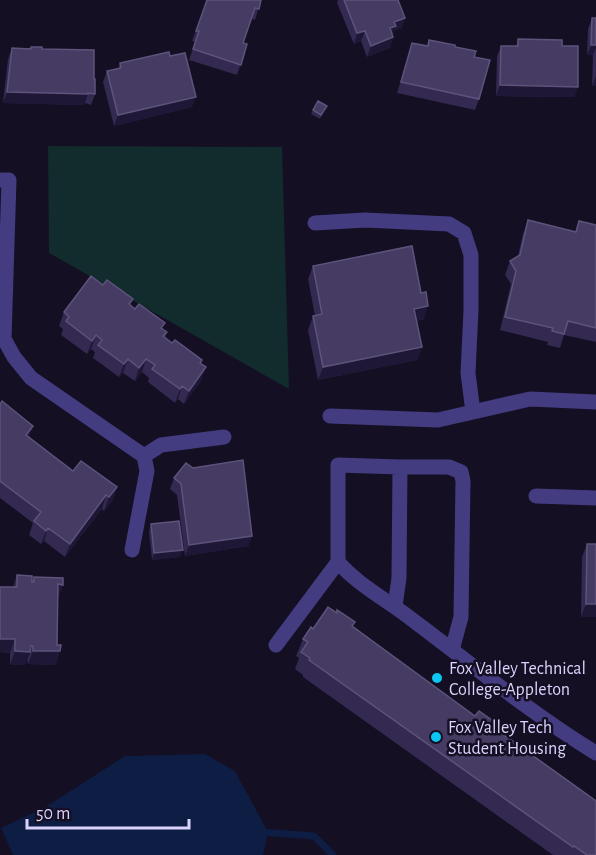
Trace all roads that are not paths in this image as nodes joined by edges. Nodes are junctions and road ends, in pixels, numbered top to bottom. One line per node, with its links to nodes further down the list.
1 (0, 180): 7 (lane)
2 (315, 223): 4 (lane)
3 (596, 402): 4 (lane)
4 (473, 412): 5 (lane)
5 (330, 416)
6 (224, 437): 7 (lane)
7 (144, 456): 11 (lane)
8 (400, 467): 12 (lane); 13 (lane); 15 (lane)
9 (536, 496): 10 (lane)
10 (596, 498)
11 (132, 550)
12 (338, 562): 13 (lane); 14 (lane)
13 (395, 606): 15 (lane)
14 (276, 645)
15 (452, 650): 16 (lane)
16 (596, 753)

